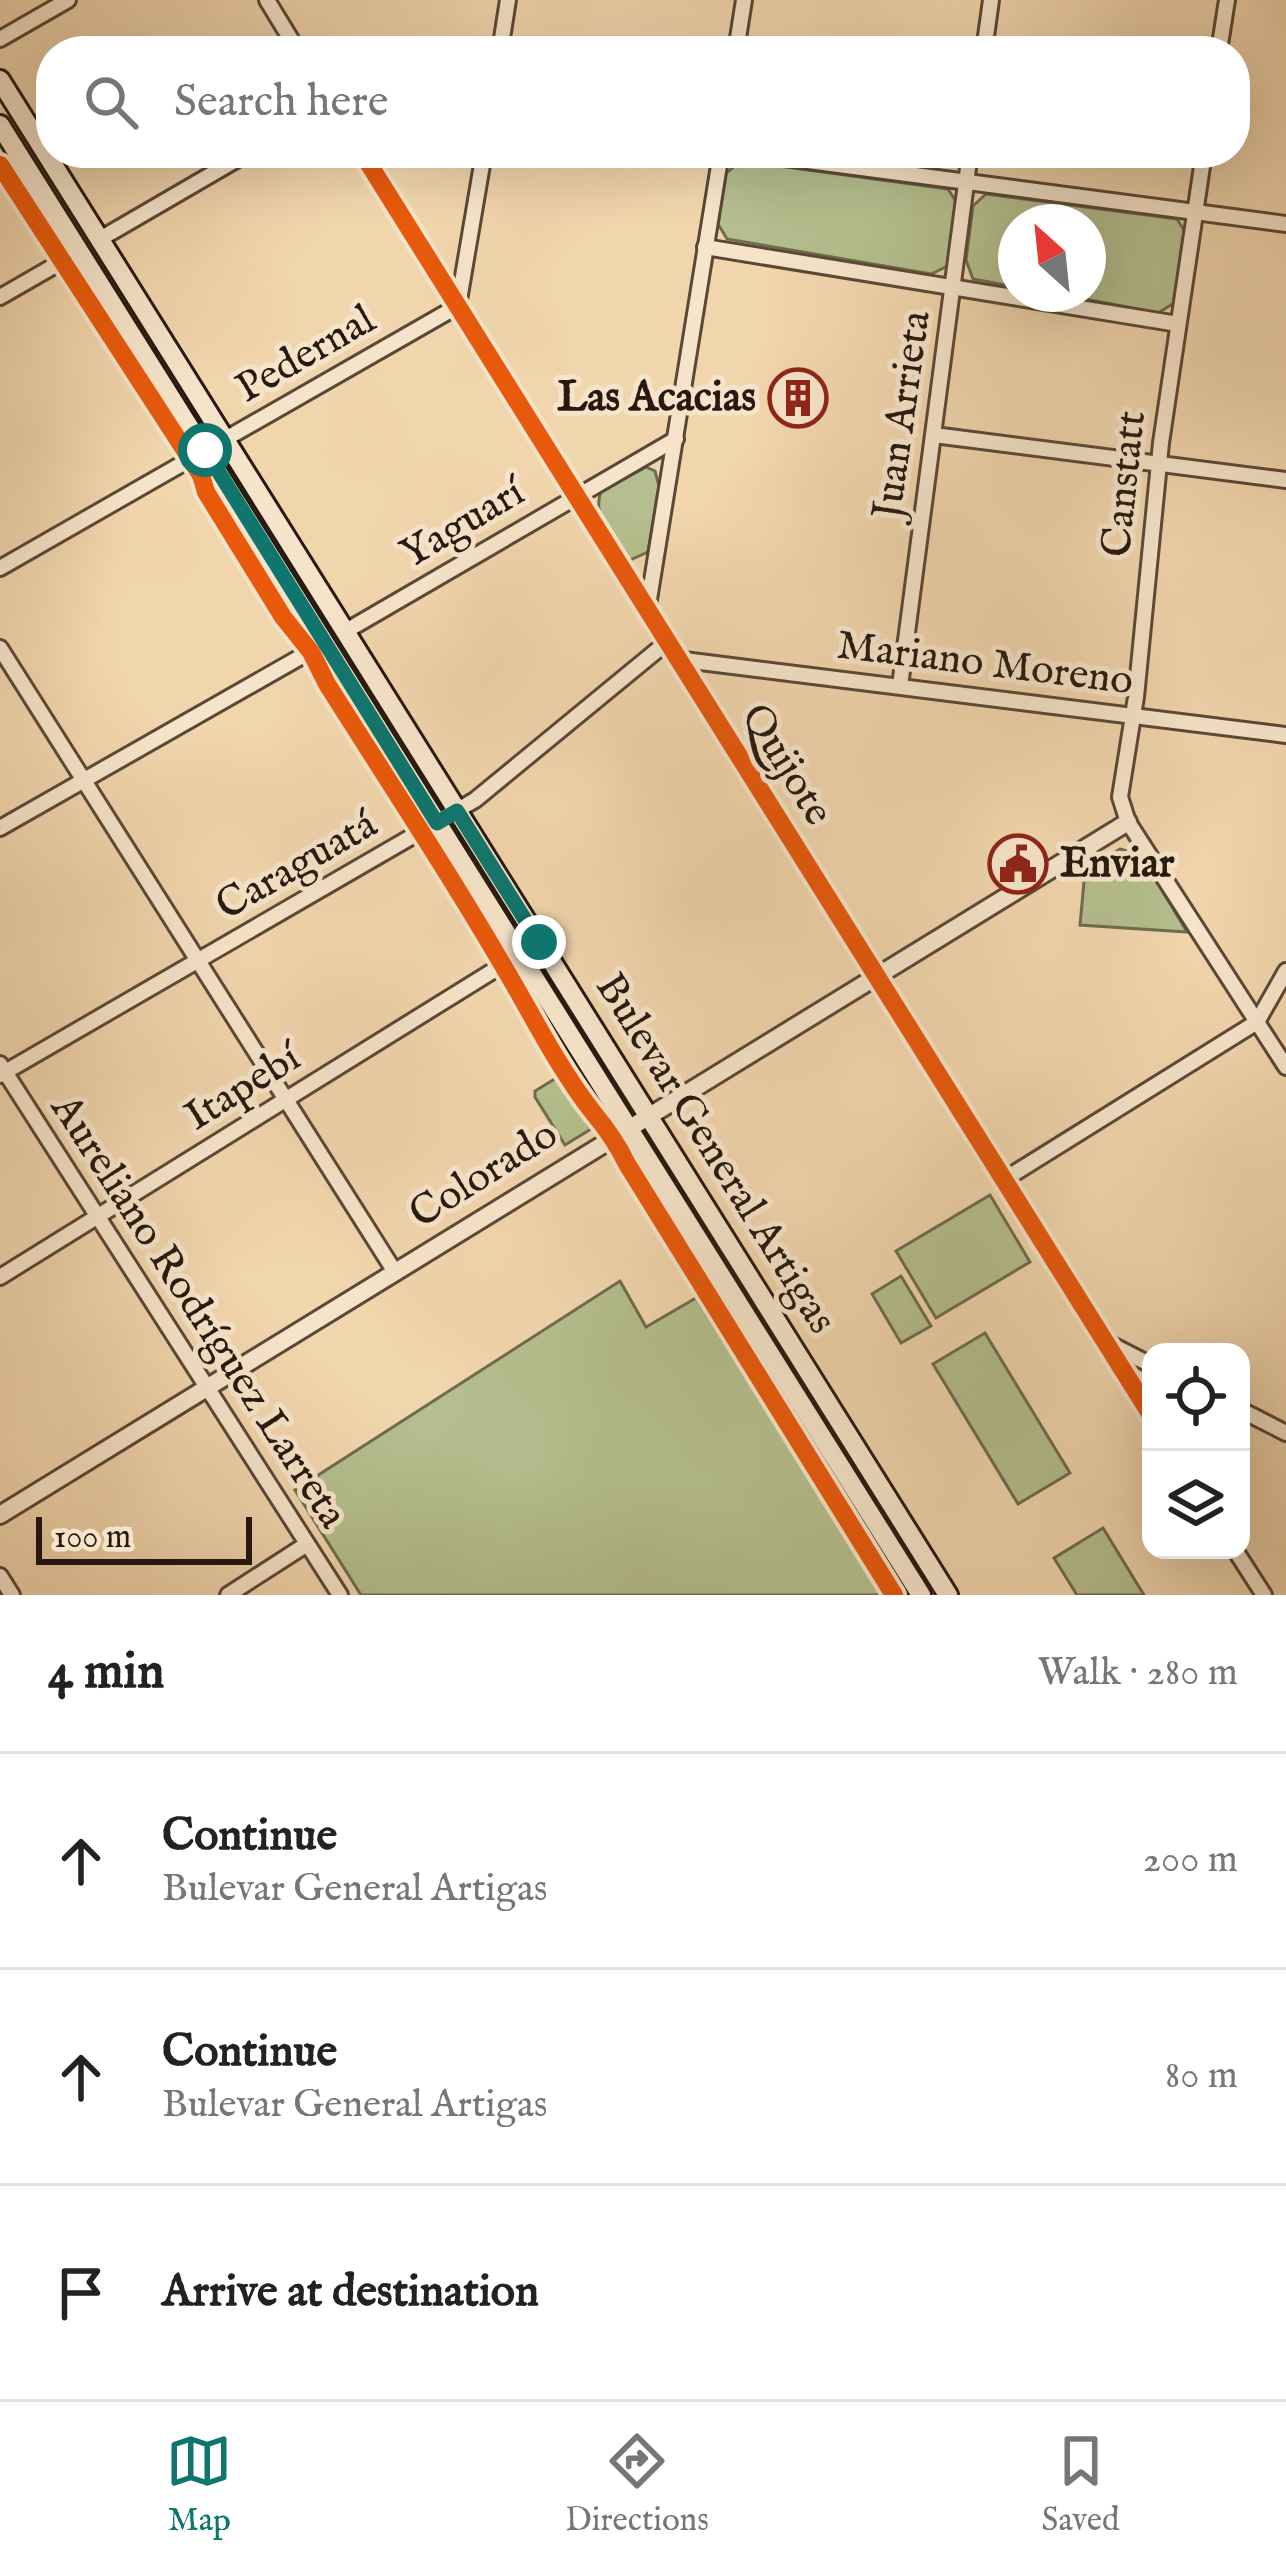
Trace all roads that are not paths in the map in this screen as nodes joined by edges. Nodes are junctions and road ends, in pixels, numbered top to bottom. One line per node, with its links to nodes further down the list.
1 (68, 0): 12 (street)
2 (267, 0): 7 (street)
3 (508, 0): 8 (street)
4 (744, 0): 9 (street)
5 (991, 0): 10 (street)
6 (1227, 0): 11 (street)
7 (289, 36)
8 (502, 36)
9 (738, 36)
10 (986, 36)
11 (1222, 36)
12 (0, 39)
13 (0, 80): 15 (main road, Bulevar General Artigas)
14 (0, 125): 29 (main road, Bulevar General Artigas)
15 (36, 137)
16 (55, 168): 27 (main road, Bulevar General Artigas)
17 (222, 168): 27 (street)
18 (371, 168): 32 (street, Quijote)
19 (481, 168): 32 (street)
20 (719, 168): 28 (street)
21 (853, 168): 24 (street)
22 (968, 168): 24 (street, Juan Arrieta)
23 (1202, 168): 25 (street, Canstatt)
24 (966, 184): 25 (street); 30 (street, Juan Arrieta)
25 (1195, 212): 26 (street); 33 (street, Canstatt)
26 (1286, 224)
27 (100, 239): 35 (main road, Bulevar General Artigas)
28 (706, 247): 30 (street); 36 (street)
29 (80, 251): 31 (street); 37 (main road, Bulevar General Artigas)
30 (953, 290): 33 (street); 34 (street, Juan Arrieta)
31 (0, 297)
32 (458, 306): 35 (street, Pedernal); 40 (street, Quijote)
33 (1178, 324): 38 (street, Canstatt)
34 (934, 435): 38 (street); 48 (street, Juan Arrieta)
35 (226, 439): 37 (street, Pedernal); 43 (main road, Bulevar General Artigas)
36 (676, 439): 40 (street, Yaguarí); 42 (street)
37 (205, 450): 41 (street, Pedernal); 44 (main road, Bulevar General Artigas)
38 (1159, 465): 39 (street); 49 (street, Canstatt)
39 (1286, 480)
40 (575, 495): 42 (street, Quijote); 43 (street, Yaguarí)
41 (0, 568)
42 (647, 612): 45 (street, Quijote)
43 (346, 631): 52 (main road, Bulevar General Artigas)
44 (325, 643): 51 (street); 54 (main road, Bulevar General Artigas)
45 (666, 643): 47 (street, Quijote); 52 (street, Caraguatá)
46 (0, 648): 51 (street)
47 (676, 659): 48 (street, Mariano Moreno); 59 (street, Quijote)
48 (900, 686): 49 (street, Mariano Moreno)
49 (1134, 715): 50 (street, Mariano Moreno); 53 (street, Canstatt)
50 (1286, 736)
51 (82, 781): 55 (street); 57 (street)
52 (457, 811): 54 (street, Caraguatá); 64 (main road, Bulevar General Artigas)
53 (1128, 822): 59 (street, Colorado); 60 (street)
54 (437, 823): 56 (main road, Bulevar General Artigas); 57 (street, Caraguatá)
55 (0, 828)
56 (520, 954): 63 (street, Itapebí); 65 (main road, Bulevar General Artigas)
57 (197, 963): 62 (street, Caraguatá); 63 (street)
58 (1286, 971): 60 (street)
59 (878, 976): 64 (street, Colorado); 66 (street, Quijote)
60 (1257, 1022): 61 (street); 66 (street)
61 (1286, 1067)
62 (2, 1070): 67 (street, Aureliano Rodríguez Larreta)
63 (287, 1101): 67 (street, Itapebí); 68 (street)
64 (648, 1118): 65 (street, Colorado); 84 (main road, Bulevar General Artigas)
65 (629, 1129): 68 (street, Colorado); 83 (main road, Bulevar General Artigas)
66 (1005, 1179): 70 (street, Quijote)
67 (97, 1217): 69 (street, Itapebí); 72 (street, Aureliano Rodríguez Larreta)
68 (395, 1272): 72 (street, Colorado)
69 (0, 1277)
70 (1105, 1342): 71 (street); 73 (street, Quijote)
71 (1142, 1360)
72 (209, 1386): 76 (street, Colorado); 77 (street, Aureliano Rodríguez Larreta)
73 (1142, 1401)
74 (1250, 1415): 75 (street)
75 (1286, 1433)
76 (0, 1515)
77 (307, 1544): 81 (street); 82 (street, Aureliano Rodríguez Larreta)
78 (1241, 1559): 85 (street)
79 (0, 1576): 80 (street)
80 (12, 1595)
81 (228, 1595)
82 (340, 1595)
83 (922, 1595)
84 (948, 1595)
85 (1264, 1595)

